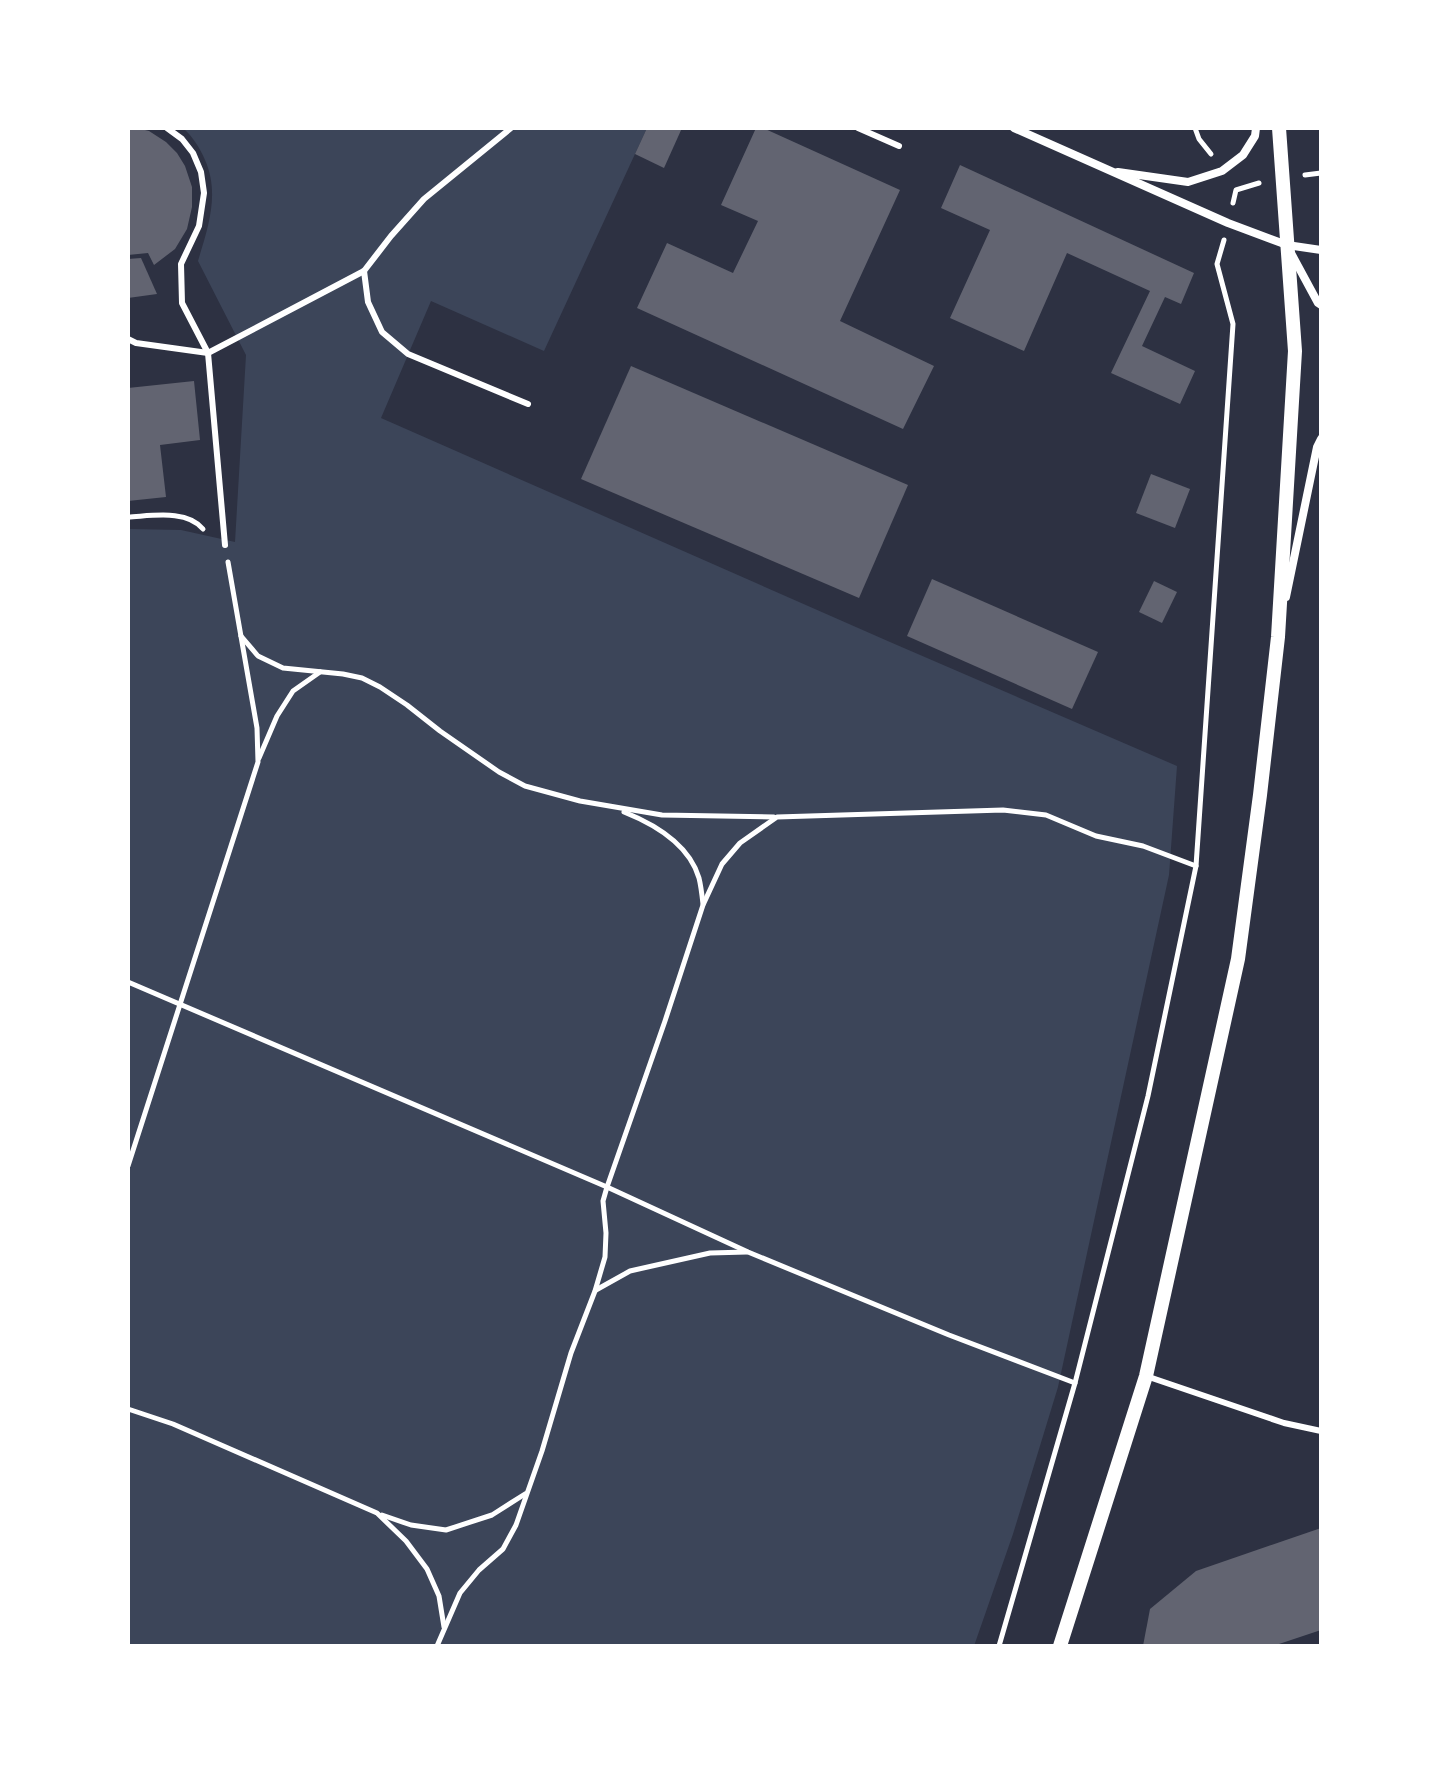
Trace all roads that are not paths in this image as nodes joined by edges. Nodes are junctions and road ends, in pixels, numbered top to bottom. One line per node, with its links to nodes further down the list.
1 (167, 128): 14 (lane)
2 (511, 128): 11 (lane)
3 (858, 128): 7 (lane)
4 (1014, 128): 8 (street)
5 (1256, 128): 8 (street)
6 (1279, 128): 9 (street)
7 (899, 146)
8 (1107, 170): 9 (street)
9 (1287, 245): 10 (street); 12 (street); 18 (street)
10 (1321, 250)
11 (364, 271): 14 (lane); 15 (lane)
12 (1321, 305)
13 (128, 339): 14 (lane)
14 (208, 353): 17 (lane)
15 (528, 404)
16 (1321, 439): 18 (street)
17 (225, 545)
18 (1278, 637): 19 (street)
19 (1146, 1376): 20 (lane); 21 (street)
20 (1321, 1431)
21 (1060, 1646)

